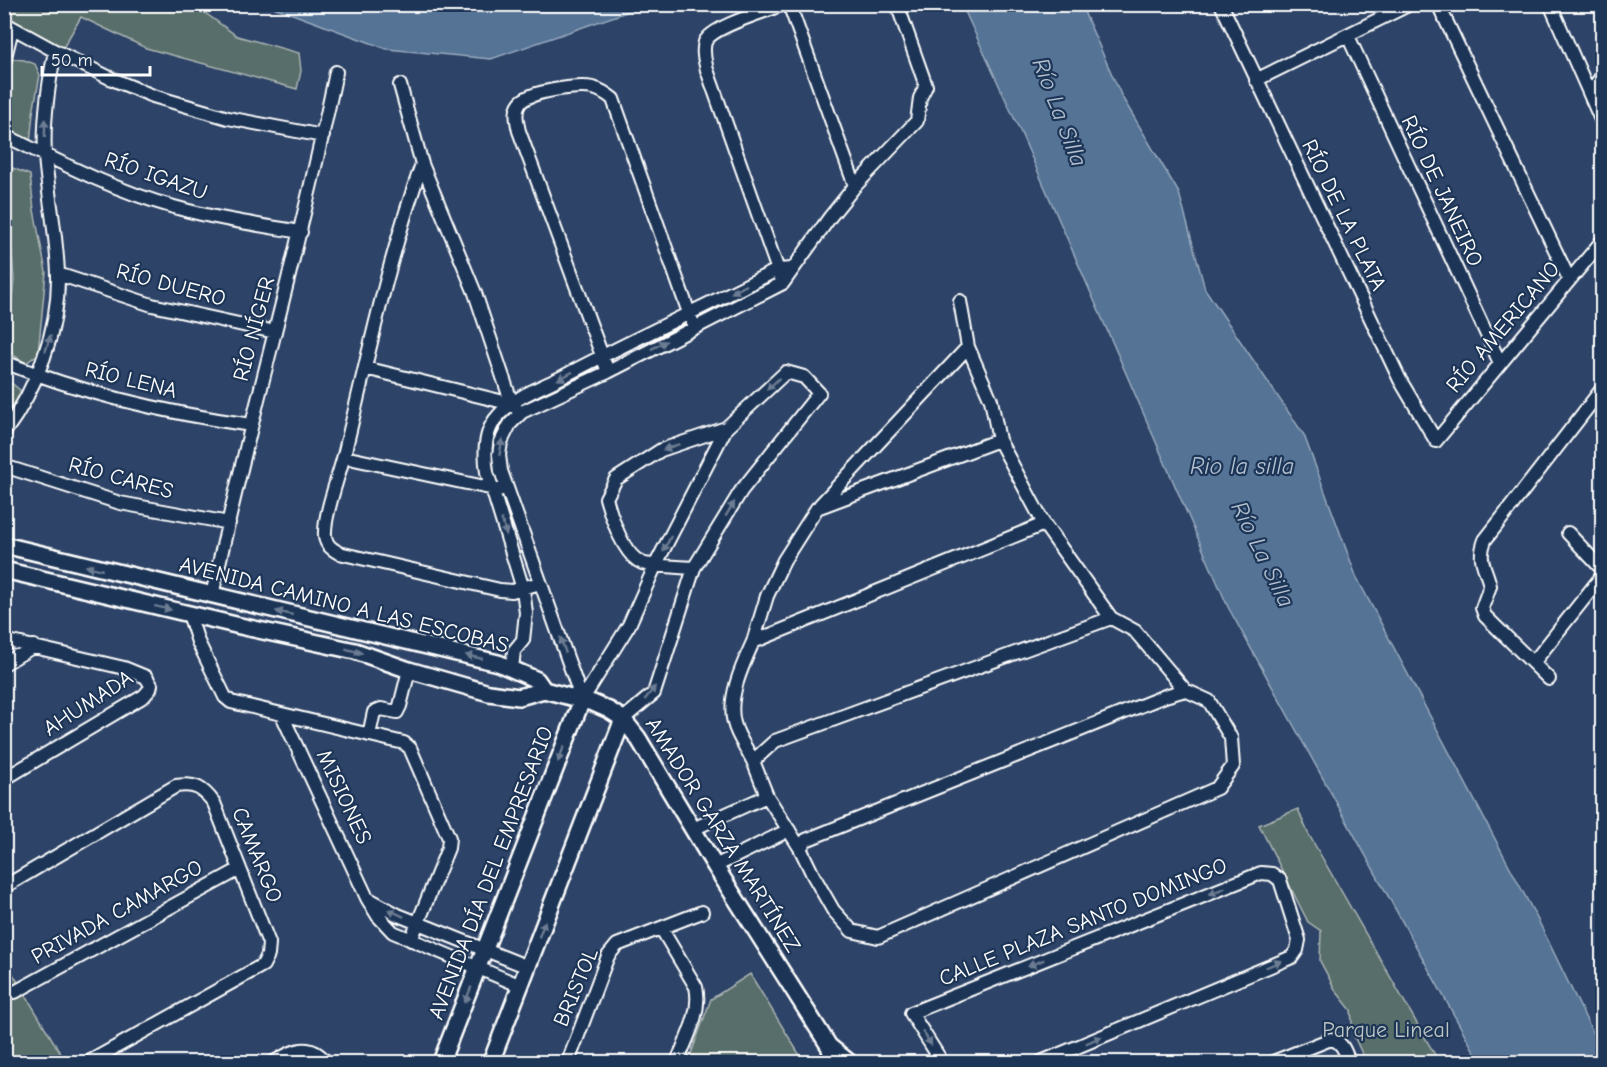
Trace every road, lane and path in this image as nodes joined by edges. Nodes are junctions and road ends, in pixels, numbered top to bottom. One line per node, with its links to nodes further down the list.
1 (787, 4): 21 (street); 26 (street)
2 (897, 4): 21 (street)
3 (1221, 4): 13 (street, RÍO DE LA PLATA)
4 (1438, 4): 28 (street)
5 (1550, 4): 15 (street)
6 (1404, 6): 8 (street)
7 (8, 26): 9 (street); 10 (street)
8 (1347, 36): 13 (street); 38 (street, RÍO DE JANEIRO)
9 (55, 51): 18 (street); 19 (street, one-way to 9)
10 (4, 61)
11 (336, 72): 18 (street, RÍO NÍGER)
12 (1602, 76): 15 (street)
13 (1256, 80): 49 (street, RÍO DE LA PLATA)
14 (400, 85): 20 (street)
15 (1590, 92): 16 (street)
16 (1602, 122)
17 (4, 135): 19 (street, RÍO IGAZU)
18 (323, 136): 22 (street, RÍO NÍGER)
19 (45, 155): 22 (street, RÍO IGAZU); 27 (street)
20 (422, 164): 39 (street); 43 (street)
21 (855, 186): 24 (street)
22 (301, 232): 34 (street, RÍO NÍGER)
23 (1601, 247): 28 (street, RÍO AMERICANO)
24 (793, 269): 26 (street); 29 (street)
25 (4, 270): 30 (street)
26 (777, 270): 29 (street); 32 (street, one-way to 32)
27 (58, 274): 34 (street, RÍO DUERO); 41 (street, one-way to 27)
28 (1569, 279): 38 (street, RÍO AMERICANO)
29 (783, 283): 33 (street)
30 (4, 293)
31 (960, 301): 35 (street)
32 (690, 314): 33 (street); 36 (street); 36 (street)
33 (694, 327): 40 (street, one-way to 33)
34 (275, 332): 45 (street, RÍO NÍGER)
35 (968, 347): 48 (street); 54 (street)
36 (601, 357): 40 (street); 43 (street, one-way to 43)
37 (4, 362): 41 (street, RÍO LENA)
38 (1500, 363): 49 (street, RÍO AMERICANO)
39 (365, 368): 43 (street); 50 (street)
40 (608, 372): 44 (street)
41 (37, 375): 45 (street, RÍO LENA); 47 (street)
42 (1601, 396): 74 (street)
43 (512, 404): 44 (street); 52 (street)
44 (522, 412): 53 (street, one-way to 44)
45 (251, 425): 55 (street, RÍO NÍGER)
46 (726, 428): 60 (street, one-way to 60); 60 (street, one-way to 60); 61 (street, one-way to 46)
47 (4, 433)
48 (999, 440): 54 (street); 56 (street)
49 (1436, 441)
50 (344, 456): 52 (street); 67 (street)
51 (4, 465): 55 (street, RÍO CARES)
52 (492, 489): 53 (street); 67 (street, one-way to 67)
53 (509, 492): 66 (street)
54 (817, 508): 72 (street)
55 (229, 523): 68 (street, RÍO NÍGER)
56 (1044, 524): 70 (street); 72 (street)
57 (1568, 533): 62 (street)
58 (4, 545): 59 (street, AVENIDA CAMINO A LAS ESCOBAS)
59 (62, 560): 65 (street); 68 (street, AVENIDA CAMINO A LAS ESCOBAS, one-way to 59)
60 (656, 564): 61 (street); 81 (street)
61 (694, 568): 83 (street, one-way to 61)
62 (1602, 569)
63 (4, 570): 65 (street, AVENIDA CAMINO A LAS ESCOBAS)
64 (1602, 576): 74 (street)
65 (57, 582): 69 (street, AVENIDA CAMINO A LAS ESCOBAS, one-way to 69)
66 (540, 583): 67 (street); 81 (street, one-way to 66)
67 (523, 589): 76 (street)
68 (212, 596): 76 (street, AVENIDA CAMINO A LAS ESCOBAS, one-way to 68)
69 (189, 614): 77 (street, AVENIDA CAMINO A LAS ESCOBAS, one-way to 77); 82 (street)
70 (1111, 618): 80 (street); 85 (street)
71 (4, 640): 73 (street, AHUMADA)
72 (753, 642): 85 (street)
73 (34, 646): 75 (street); 86 (street, AHUMADA)
74 (1533, 663): 78 (street)
75 (4, 664)
76 (512, 668): 79 (street, AVENIDA CAMINO A LAS ESCOBAS)
77 (410, 670): 79 (street, AVENIDA CAMINO A LAS ESCOBAS); 84 (street)
78 (1549, 679)
79 (544, 690): 81 (street, AMADOR GARZA MARTÍNEZ)
80 (1185, 690): 90 (street); 90 (street)
81 (582, 700): 83 (street, AMADOR GARZA MARTÍNEZ); 99 (street, AVENIDA DÍA DEL EMPRESARIO, one-way to 99)
82 (282, 715): 84 (street); 94 (street, MISIONES)
83 (623, 718): 88 (street, AMADOR GARZA MARTÍNEZ); 100 (street, one-way to 83)
84 (369, 735): 96 (street)
85 (753, 761): 87 (street)
86 (4, 779)
87 (767, 796): 88 (street); 89 (street)
88 (693, 829): 91 (street, AMADOR GARZA MARTÍNEZ)
89 (789, 830): 90 (street); 91 (street)
90 (800, 848)
91 (715, 866): 104 (street, AMADOR GARZA MARTÍNEZ)
92 (240, 869): 93 (street, CAMARGO); 103 (street, PRIVADA CAMARGO); 105 (street, CAMARGO)
93 (4, 887)
94 (367, 898): 96 (street, one-way to 94); 98 (street, MISIONES)
95 (702, 912): 97 (street, BRISTOL)
96 (418, 922): 98 (street); 99 (street)
97 (661, 928): 110 (street, BRISTOL); 111 (street)
98 (411, 940): 101 (street, MISIONES)
99 (485, 950): 100 (street); 101 (street, AVENIDA DÍA DEL EMPRESARIO)
100 (528, 967): 102 (street)
101 (478, 969): 102 (street, MISIONES); 108 (street, AVENIDA DÍA DEL EMPRESARIO, one-way to 108)
102 (521, 986): 109 (street)
103 (15, 992)
104 (829, 1046): 112 (street, AMADOR GARZA MARTÍNEZ); 113 (street, AMADOR GARZA MARTÍNEZ)
105 (89, 1062)
106 (274, 1062): 107 (street)
107 (326, 1062)
108 (441, 1062)
109 (491, 1062)
110 (568, 1062)
111 (677, 1062)
112 (834, 1062)
113 (849, 1062)
114 (942, 1062): 115 (street, CALLE PLAZA SANTO DOMINGO, one-way to 114)
115 (1041, 1062)
116 (1273, 1062): 117 (street)
117 (1349, 1062)

